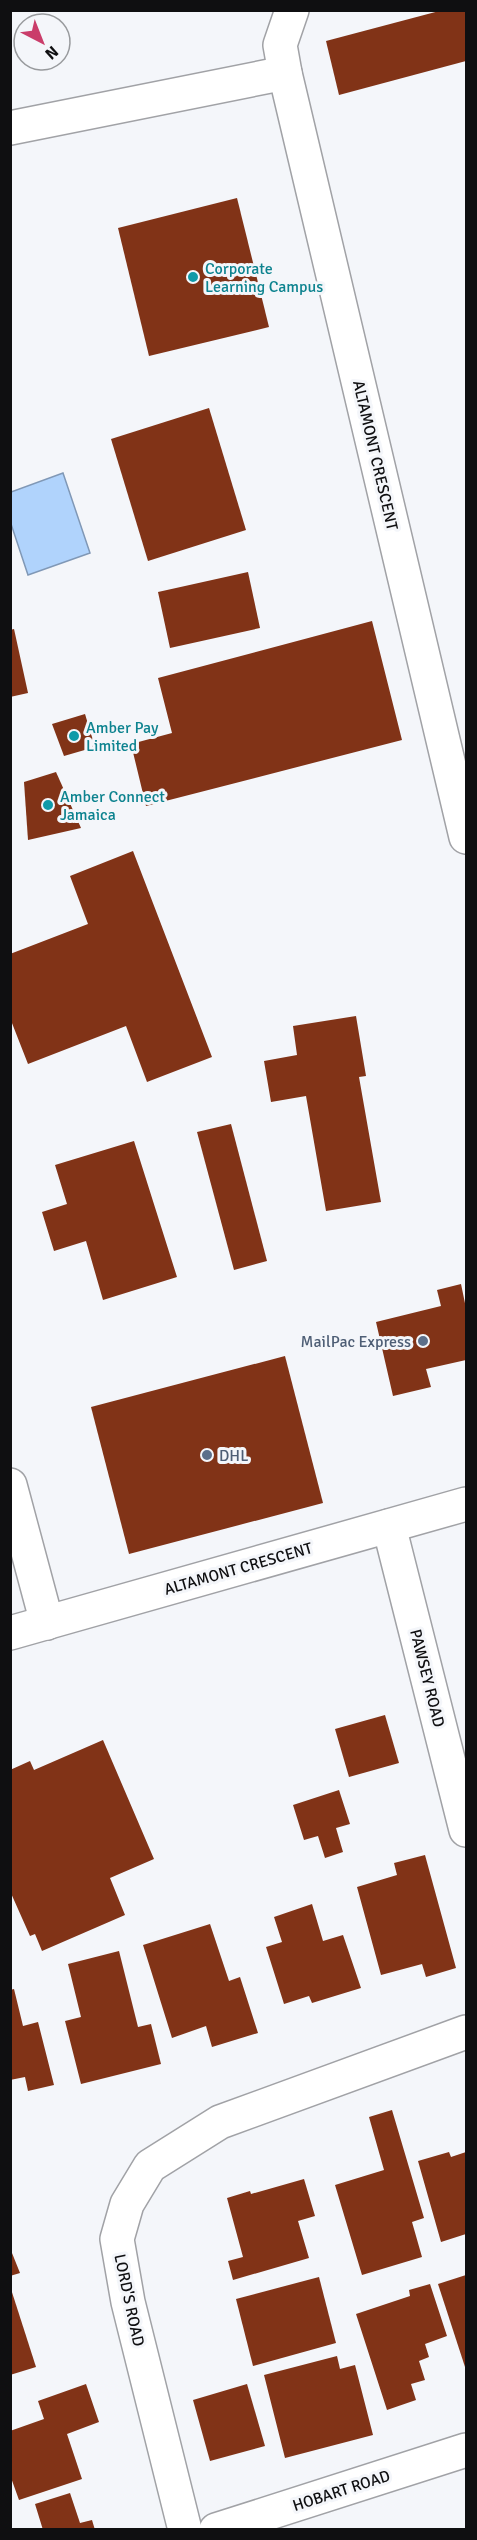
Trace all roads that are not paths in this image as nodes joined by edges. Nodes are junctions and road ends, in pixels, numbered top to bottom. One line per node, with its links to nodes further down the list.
1 (292, 10): 2 (street, ALTAMONT CRESCENT)
2 (285, 73): 3 (street); 4 (street, ALTAMONT CRESCENT)
3 (10, 128)
4 (466, 837)
5 (10, 1485): 8 (street)
6 (466, 1504): 7 (street, ALTAMONT CRESCENT)
7 (389, 1526): 8 (street, ALTAMONT CRESCENT); 10 (street, PAWSEY ROAD)
8 (46, 1623): 9 (street, ALTAMONT CRESCENT)
9 (10, 1633)
10 (466, 1830)
11 (466, 2032): 13 (street, LORD'S ROAD)
12 (466, 2450): 14 (street, HOBART ROAD)
13 (185, 2529)
14 (216, 2529)

